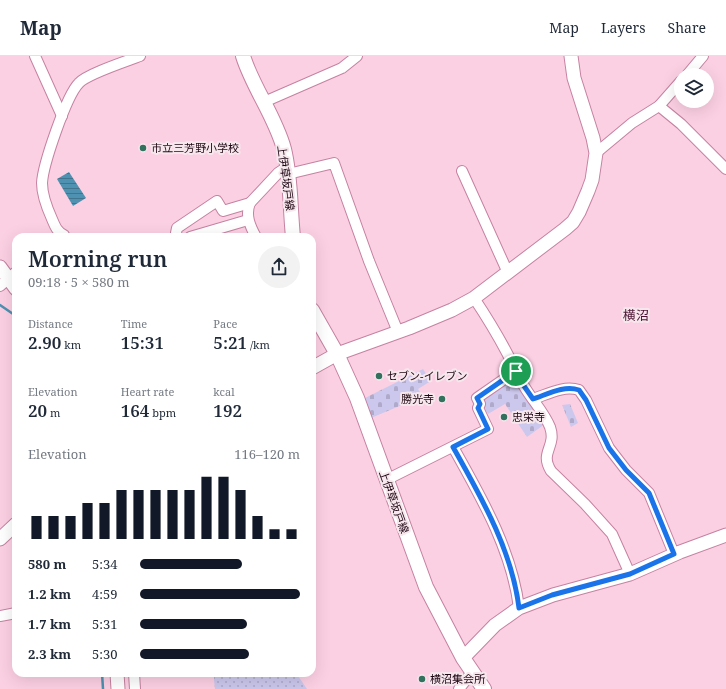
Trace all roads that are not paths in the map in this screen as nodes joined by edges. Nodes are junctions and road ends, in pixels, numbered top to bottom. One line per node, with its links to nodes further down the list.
1 (36, 56): 11 (street)
2 (140, 56): 11 (street)
3 (243, 56): 9 (main road, 上伊草坂戸線)
4 (357, 56): 9 (street)
5 (571, 56): 12 (street)
6 (702, 56): 7 (street)
7 (693, 68)
8 (674, 89): 10 (street)
9 (264, 102): 14 (main road, 上伊草坂戸線)
10 (659, 106): 12 (street); 13 (street)
11 (62, 116): 18 (street)
12 (596, 153): 24 (street)
13 (726, 169)
14 (287, 170): 16 (street); 22 (main road, 上伊草坂戸線); 28 (street)
15 (462, 170): 24 (street)
16 (250, 203): 17 (street); 19 (street)
17 (248, 220): 20 (street); 21 (street)
18 (61, 233)
19 (176, 233)
20 (204, 233)
21 (254, 233)
22 (293, 233)
23 (0, 267): 25 (street)
24 (508, 273): 26 (street)
25 (10, 281)
26 (474, 298): 28 (street); 31 (street)
27 (316, 317): 29 (main road, 上伊草坂戸線)
28 (398, 332): 29 (street)
29 (338, 354): 30 (street); 34 (main road, 上伊草坂戸線)
30 (316, 366)
31 (516, 371): 32 (street); 33 (street)
32 (533, 399): 38 (street); 39 (street)
33 (453, 447): 34 (street); 40 (street)
34 (386, 480): 43 (main road, 上伊草坂戸線)
35 (12, 528): 37 (street)
36 (724, 538): 38 (street)
37 (0, 539)
38 (674, 554): 39 (street)
39 (630, 574): 40 (street)
40 (519, 608): 43 (street)
41 (12, 614): 42 (street)
42 (0, 616)
43 (463, 658): 44 (main road, 上伊草坂戸線)
44 (472, 672): 49 (street); 50 (main road, 上伊草坂戸線)
45 (117, 677): 47 (street)
46 (134, 677): 48 (street)
47 (118, 689)
48 (135, 689)
49 (459, 689)
50 (484, 689)

